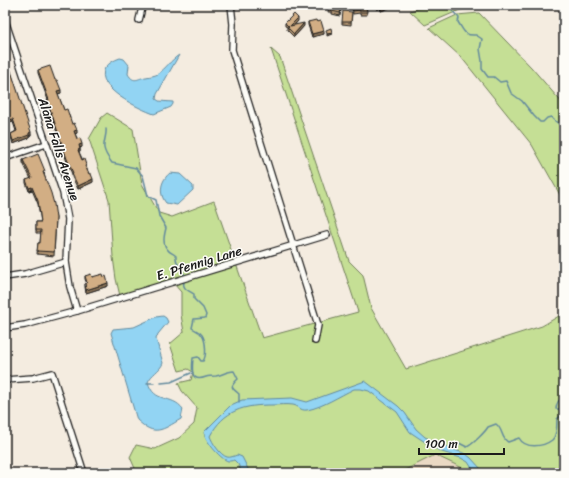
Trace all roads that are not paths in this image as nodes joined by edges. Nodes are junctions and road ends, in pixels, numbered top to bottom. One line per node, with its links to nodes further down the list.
1 (142, 5): 4 (street)
2 (231, 5): 8 (street)
3 (5, 20): 5 (street, Alana Falls Avenue)
4 (139, 20)
5 (46, 144): 6 (street); 9 (street, Alana Falls Avenue)
6 (5, 158)
7 (326, 235): 8 (street, E. Pfennig Lane)
8 (293, 246): 11 (street, E. Pfennig Lane); 13 (street)
9 (66, 262): 10 (street); 11 (street, Alana Falls Avenue)
10 (5, 277)
11 (77, 311): 12 (street, E. Pfennig Lane)
12 (5, 328)
13 (315, 341)
14 (5, 380): 15 (street)
15 (84, 473)

